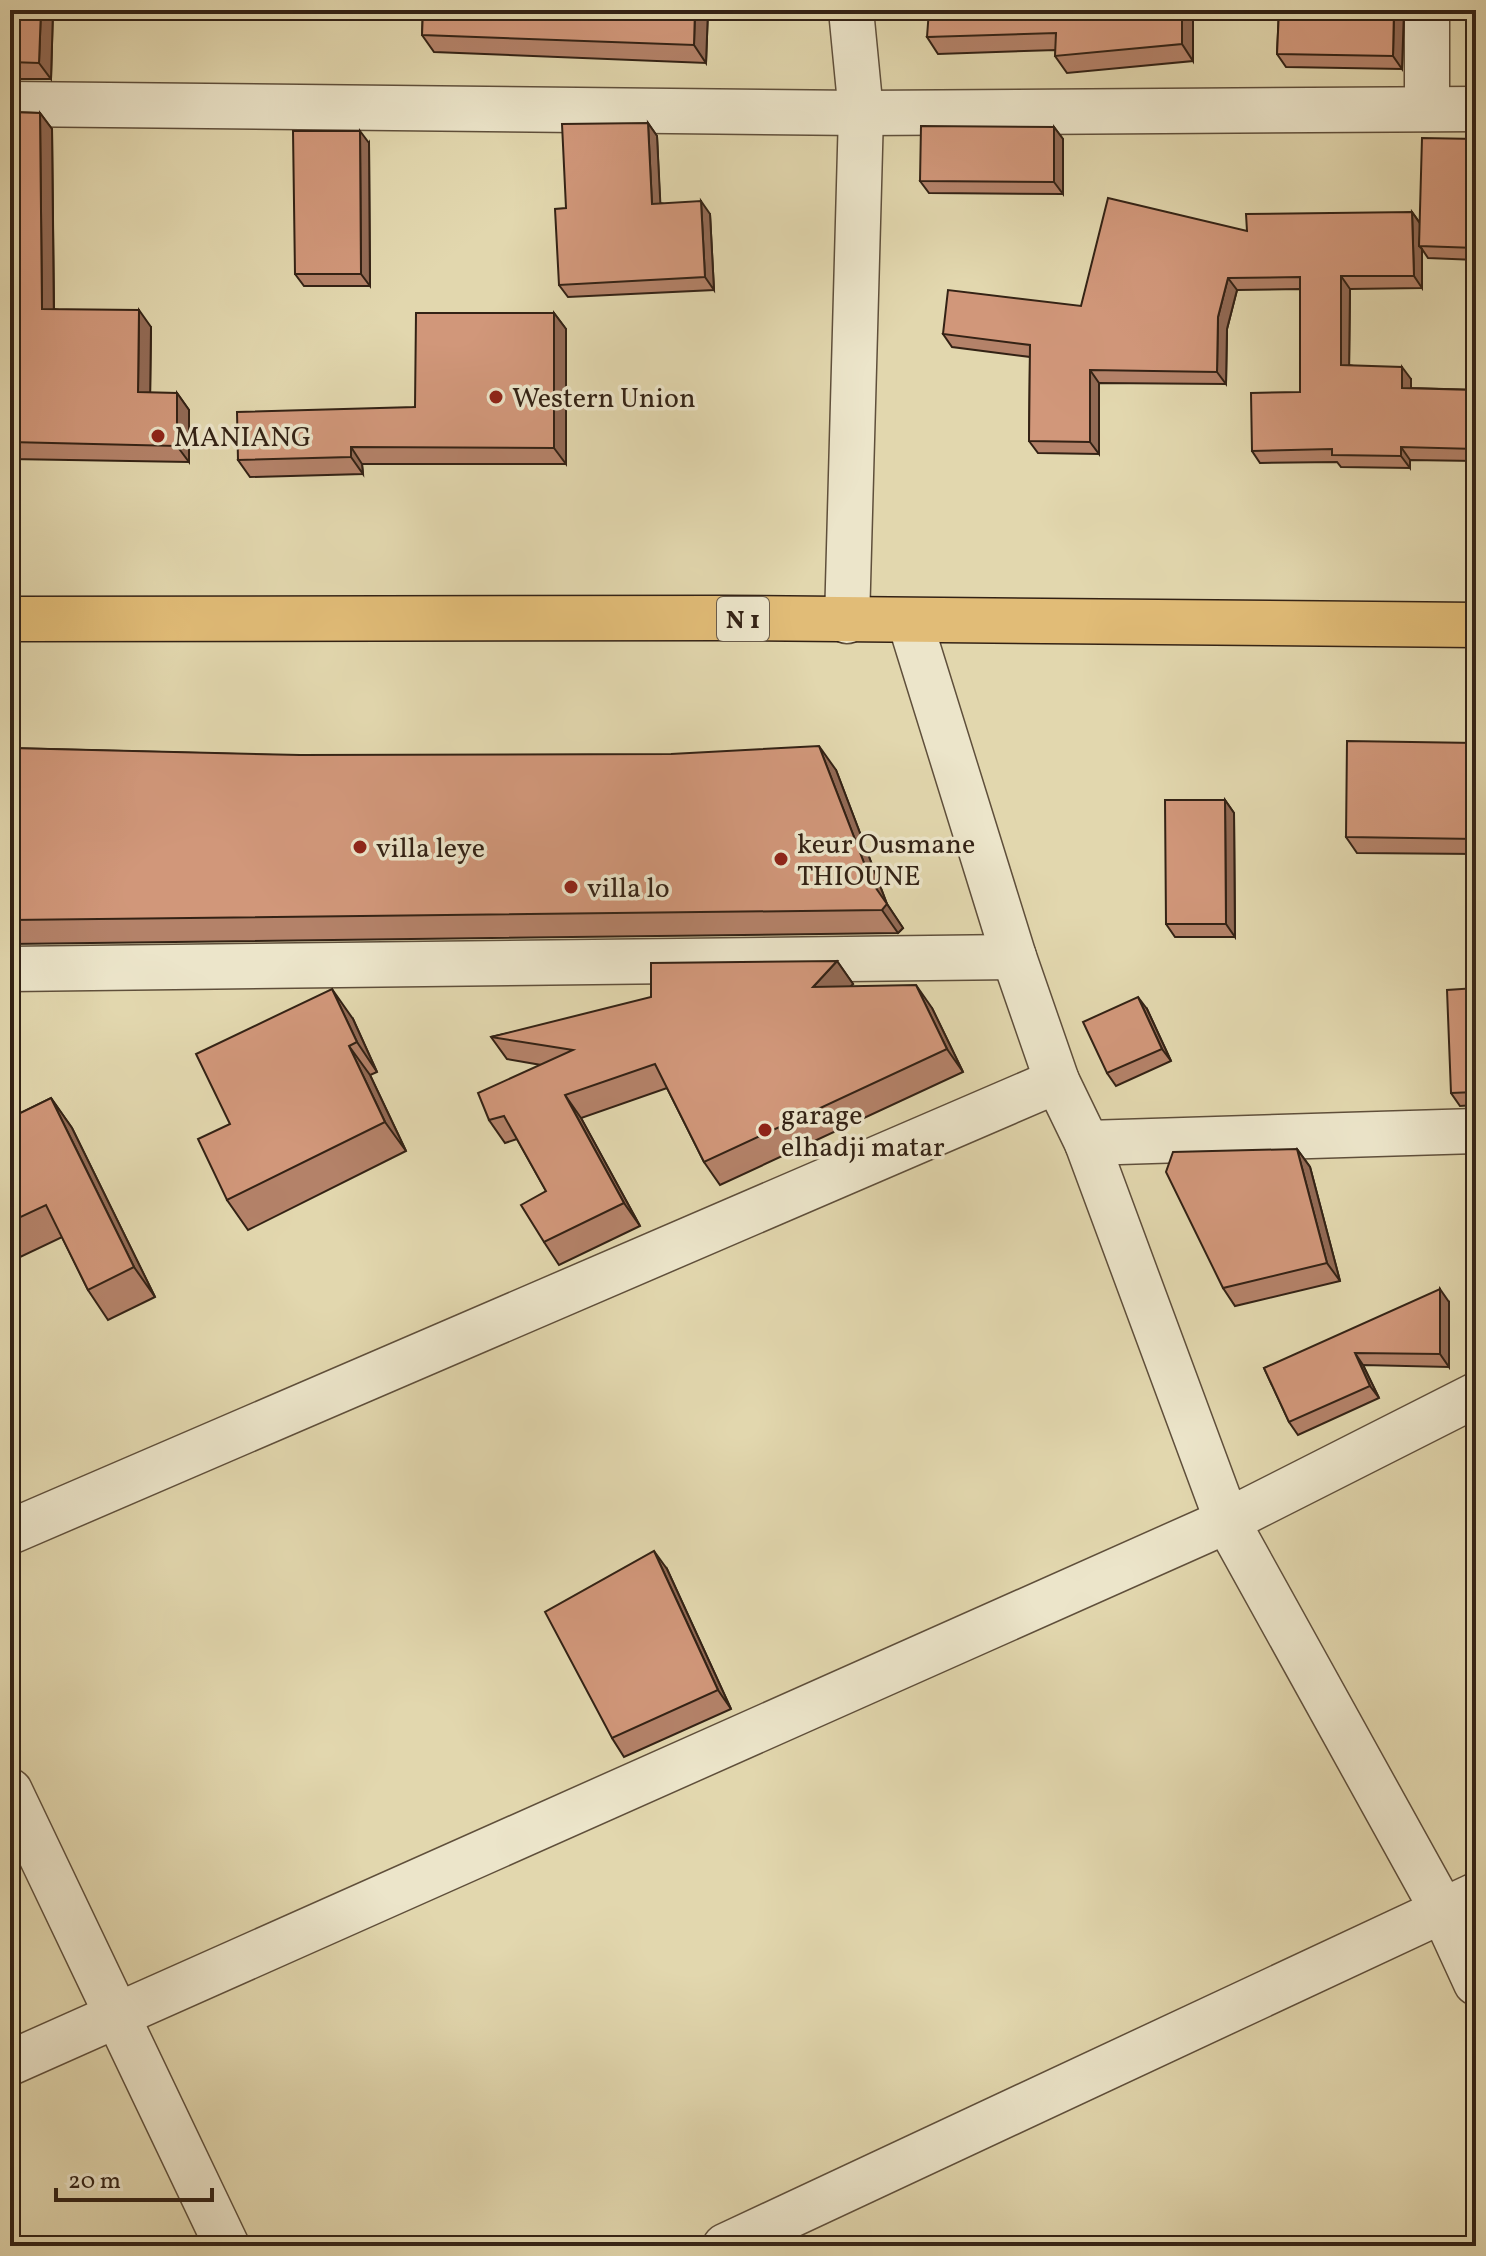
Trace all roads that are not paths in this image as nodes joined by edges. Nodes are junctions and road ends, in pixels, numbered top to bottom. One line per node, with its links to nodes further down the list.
1 (851, 10): 6 (street)
2 (1427, 10): 4 (street)
3 (10, 104): 6 (street)
4 (1427, 109): 5 (street); 6 (street)
5 (1476, 109)
6 (861, 113): 8 (street)
7 (10, 619): 8 (highway, N 1)
8 (847, 621): 9 (highway, N 1)
9 (910, 622): 10 (highway, N 1); 11 (street)
10 (1476, 625)
11 (1014, 957): 12 (street); 13 (street)
12 (10, 969)
13 (1057, 1081): 15 (street); 18 (street)
14 (1476, 1131): 15 (street)
15 (1087, 1143): 17 (street)
16 (1476, 1395): 17 (street)
17 (1227, 1521): 20 (street); 22 (street)
18 (10, 1532)
19 (10, 1791): 22 (street)
20 (1459, 1903): 21 (street); 25 (street)
21 (1476, 1983)
22 (118, 2013): 23 (street); 24 (street)
23 (10, 2063)
24 (227, 2246)
25 (725, 2246)

